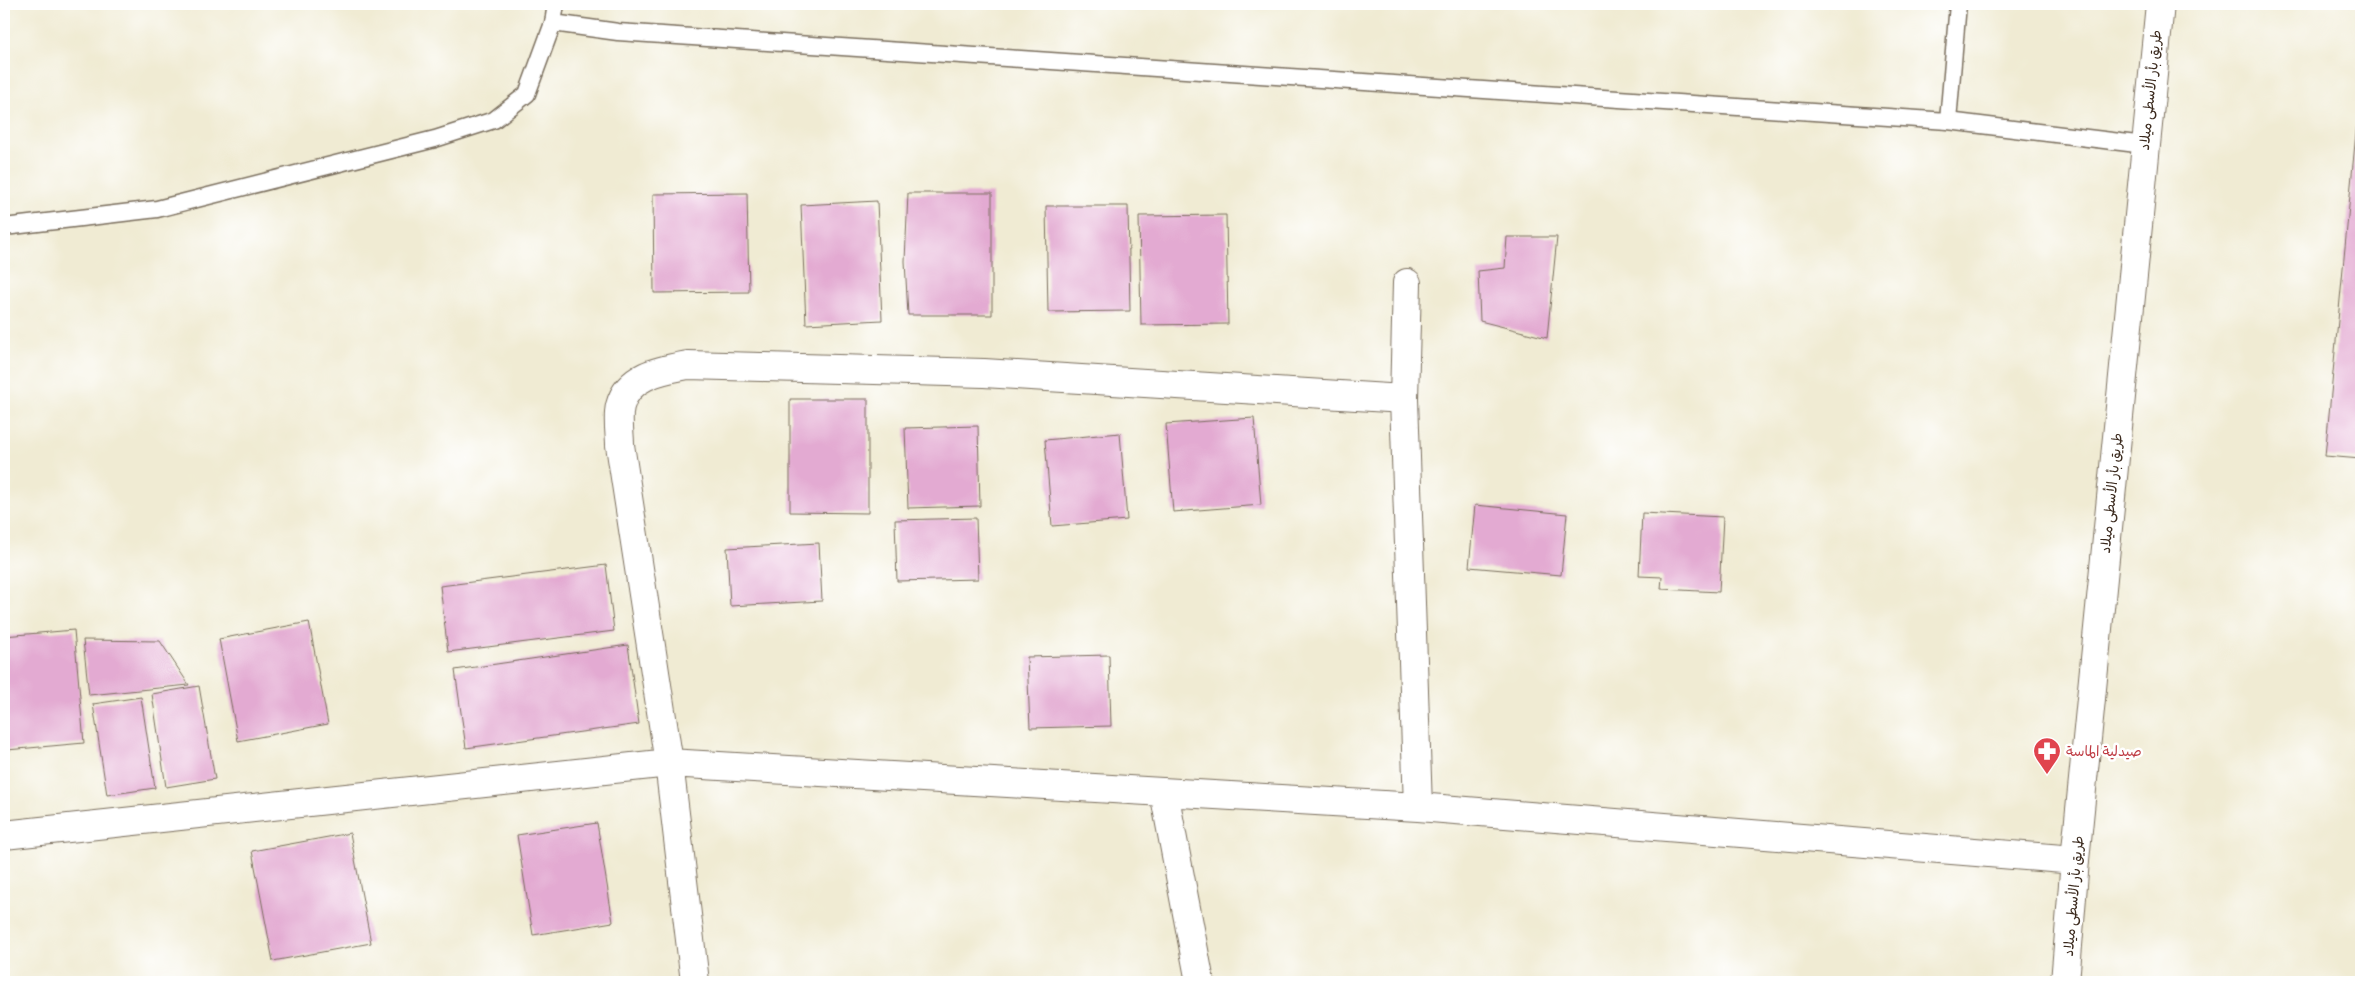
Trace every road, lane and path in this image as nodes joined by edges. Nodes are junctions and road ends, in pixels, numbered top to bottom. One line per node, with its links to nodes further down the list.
1 (556, 4): 4 (lane)
2 (1958, 4): 5 (lane)
3 (2160, 4): 6 (street, طريق بأر الأسطى ميلاد)
4 (553, 23): 5 (lane); 7 (lane)
5 (1948, 121): 6 (lane)
6 (2144, 145): 14 (street, طريق بأر الأسطى ميلاد)
7 (4, 227)
8 (1407, 283): 9 (street)
9 (1404, 399): 10 (street); 12 (street)
10 (669, 763): 11 (street); 13 (street); 15 (street)
11 (1164, 792): 12 (street); 16 (street)
12 (1418, 808): 14 (street)
13 (4, 835)
14 (2075, 860): 17 (street, طريق بأر الأسطى ميلاد)
15 (695, 982)
16 (1200, 982)
17 (2066, 982)

